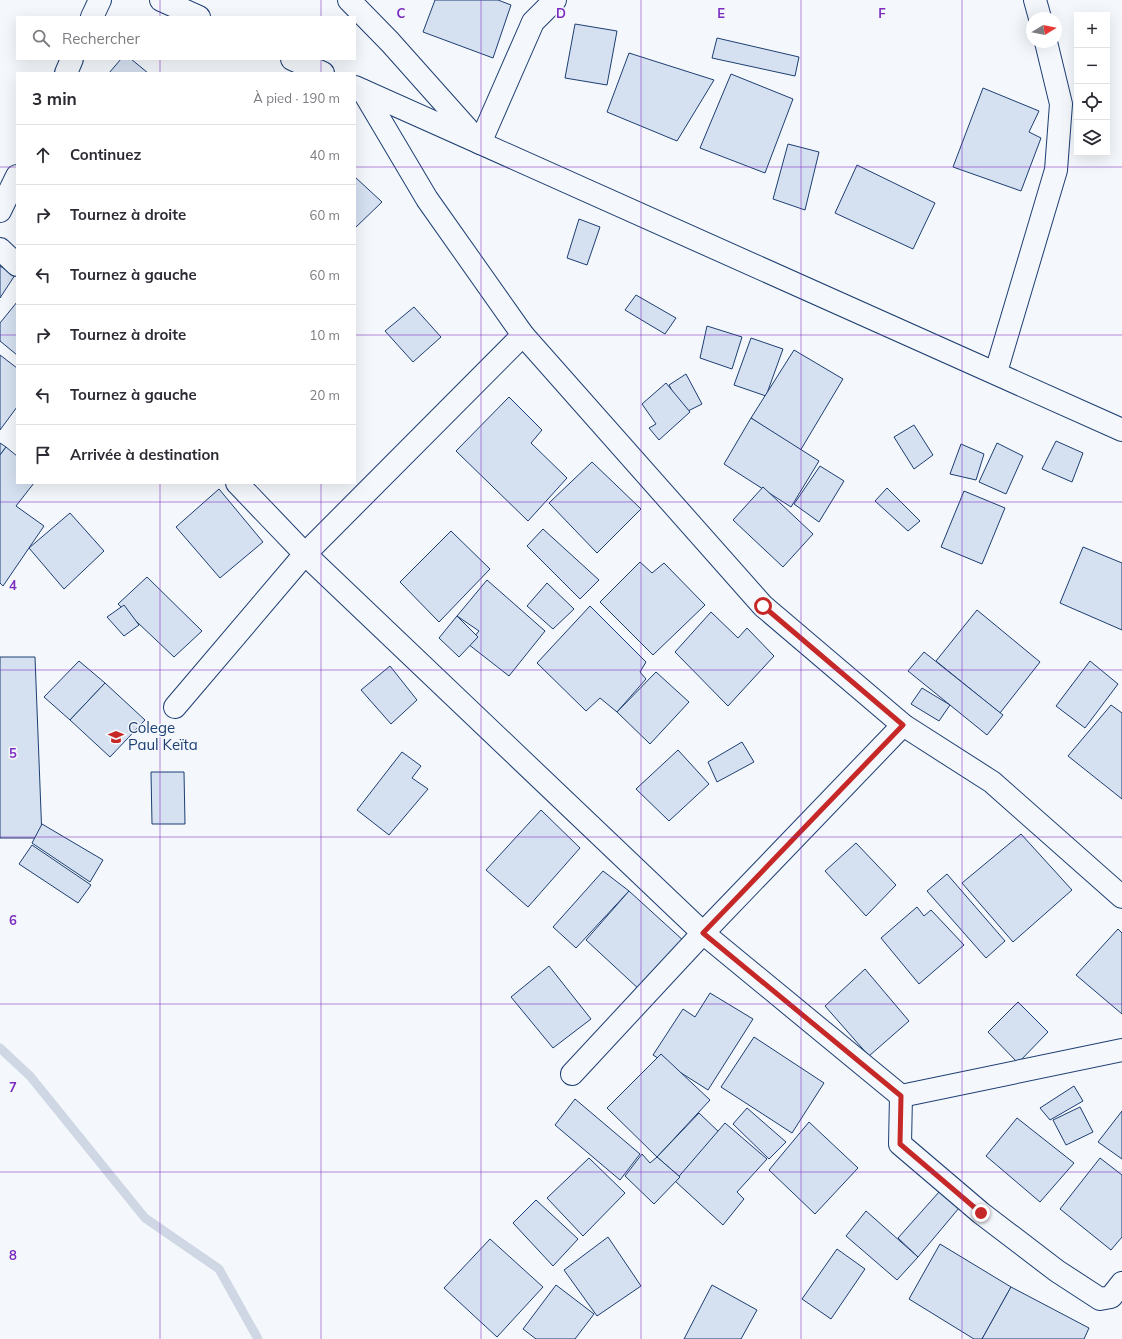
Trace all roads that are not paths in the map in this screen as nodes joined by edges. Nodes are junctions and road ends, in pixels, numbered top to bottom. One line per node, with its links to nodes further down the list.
1 (100, 0): 7 (street)
2 (161, 0): 8 (street)
3 (349, 0): 15 (street)
4 (555, 0): 15 (street)
5 (1035, 0): 6 (street)
6 (1038, 12)
7 (92, 16)
8 (196, 16)
9 (1047, 48): 21 (street)
10 (72, 60): 12 (street)
11 (294, 60): 13 (street)
12 (66, 72)
13 (321, 72)
14 (359, 89): 15 (street); 20 (street)
15 (480, 143): 21 (street)
16 (16, 178): 17 (street)
17 (2, 201)
18 (0, 249): 19 (street)
19 (16, 264)
20 (523, 335): 24 (street); 26 (street)
21 (996, 372): 22 (street)
22 (1122, 430)
23 (238, 484): 24 (street)
24 (305, 554): 25 (street); 28 (street)
25 (175, 707)
26 (903, 725): 27 (street); 28 (street)
27 (1122, 898)
28 (703, 933): 30 (street); 31 (street)
29 (1122, 1050): 31 (street)
30 (572, 1074)
31 (901, 1096): 32 (street)
32 (1122, 1283)

